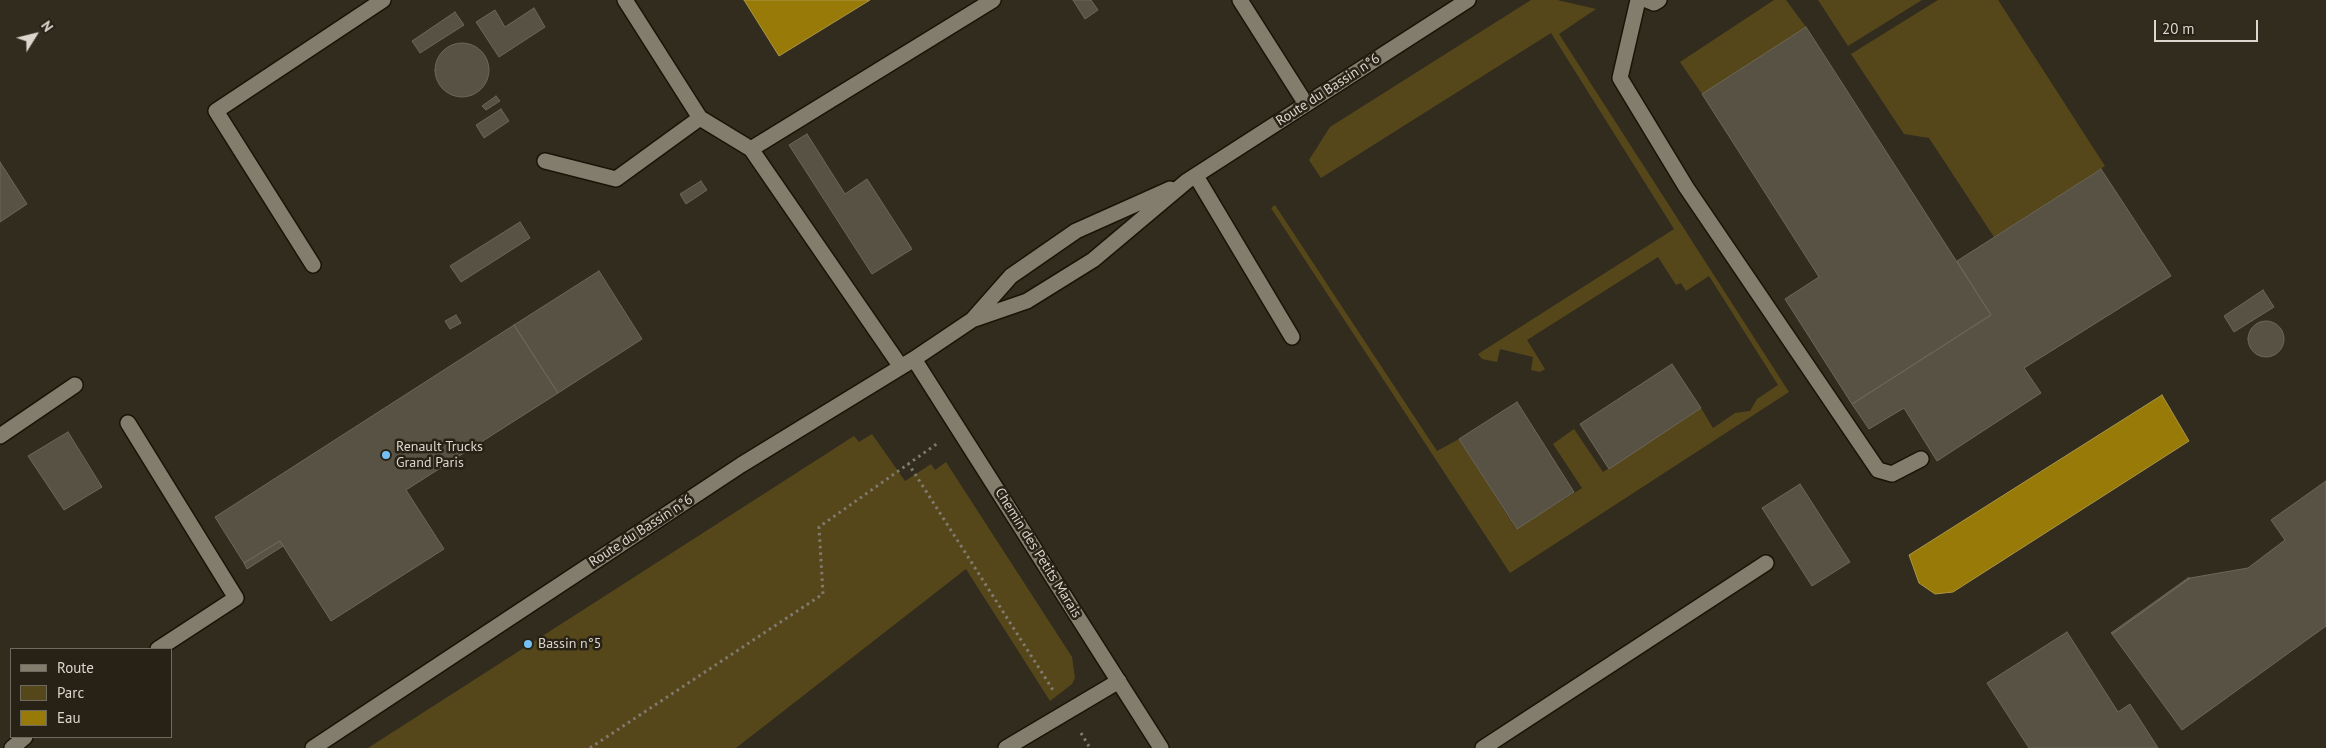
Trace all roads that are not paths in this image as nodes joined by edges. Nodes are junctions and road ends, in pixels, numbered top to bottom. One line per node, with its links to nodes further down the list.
1 (383, 0): 14 (street)
2 (625, 0): 10 (street)
3 (993, 0): 11 (street)
4 (1240, 0): 9 (street)
5 (1468, 0): 9 (street, Route du Bassin n°6)
6 (1638, 0): 21 (street)
7 (1647, 0): 8 (street)
8 (1659, 0)
9 (1306, 104): 13 (street, Route du Bassin n°6)
10 (700, 118): 11 (street); 12 (street)
11 (751, 149): 17 (street, Chemin des Petits Marais)
12 (545, 161)
13 (1192, 179): 15 (street, Route du Bassin n°6); 15 (street, Route du Bassin n°6); 16 (street)
14 (313, 265)
15 (972, 320): 17 (street, Route du Bassin n°6)
16 (1292, 337)
17 (908, 363): 24 (street, Chemin des Petits Marais); 27 (street, Route du Bassin n°6)
18 (75, 385): 20 (street)
19 (128, 423): 23 (street)
20 (0, 436)
21 (1921, 459)
22 (1766, 563): 30 (street)
23 (160, 648)
24 (1119, 681): 28 (street); 29 (street, Chemin des Petits Marais)
25 (24, 738): 26 (street)
26 (12, 748)
27 (313, 748)
28 (1006, 748)
29 (1161, 748)
30 (1483, 748)

